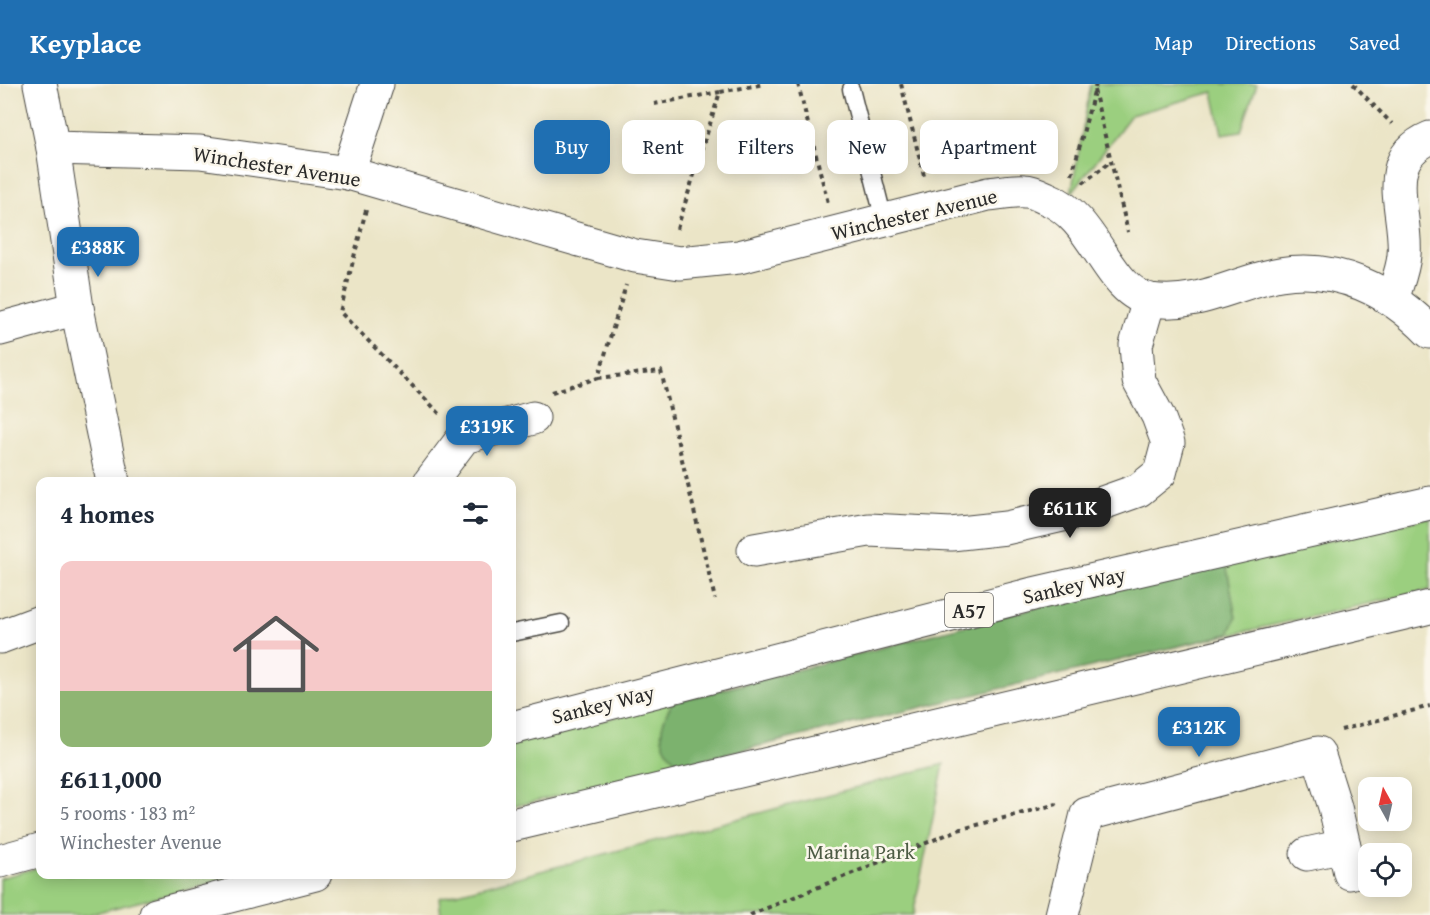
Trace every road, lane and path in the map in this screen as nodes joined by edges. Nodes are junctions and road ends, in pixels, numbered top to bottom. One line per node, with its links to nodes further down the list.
1 (40, 84): 13 (main road)
2 (377, 84): 14 (main road)
3 (764, 84): 10 (path)
4 (798, 84): 18 (path)
5 (901, 84): 16 (path)
6 (1096, 84): 9 (path)
7 (1353, 84): 12 (path)
8 (851, 89): 17 (lane)
9 (1094, 90): 15 (path); 19 (path)
10 (720, 92): 11 (path); 21 (path)
11 (654, 104)
12 (1422, 143): 23 (main road)
13 (52, 148): 14 (main road, Winchester Avenue); 24 (main road)
14 (361, 177): 20 (main road, Winchester Avenue); 29 (path)
15 (1060, 203): 16 (main road, Winchester Avenue); 22 (main road, Winchester Avenue)
16 (932, 208): 17 (main road, Winchester Avenue)
17 (884, 220): 18 (main road, Winchester Avenue)
18 (836, 232): 21 (main road, Winchester Avenue)
19 (1130, 240)
20 (635, 256): 21 (main road, Winchester Avenue); 27 (path)
21 (667, 262)
22 (1149, 300): 23 (main road); 33 (main road)
23 (1392, 300): 26 (main road)
24 (77, 308): 25 (main road); 30 (main road)
25 (0, 329)
26 (1430, 332)
27 (598, 378): 28 (path); 34 (path)
28 (533, 418): 29 (main road)
29 (464, 437): 31 (main road)
30 (112, 477)
31 (434, 477)
32 (1430, 503): 41 (main road, Sankey Way / A57)
33 (754, 550)
34 (715, 599)
35 (1430, 607): 44 (main road)
36 (561, 623): 38 (lane)
37 (36, 624): 39 (main road)
38 (516, 632)
39 (0, 637)
40 (1430, 706): 42 (path)
41 (516, 727)
42 (1318, 753): 43 (main road); 46 (main road)
43 (1087, 814): 50 (path); 51 (main road)
44 (516, 824)
45 (36, 851): 47 (main road)
46 (1307, 854)
47 (0, 861)
48 (296, 879): 49 (main road)
49 (156, 915)
50 (750, 915)
51 (1062, 915)

